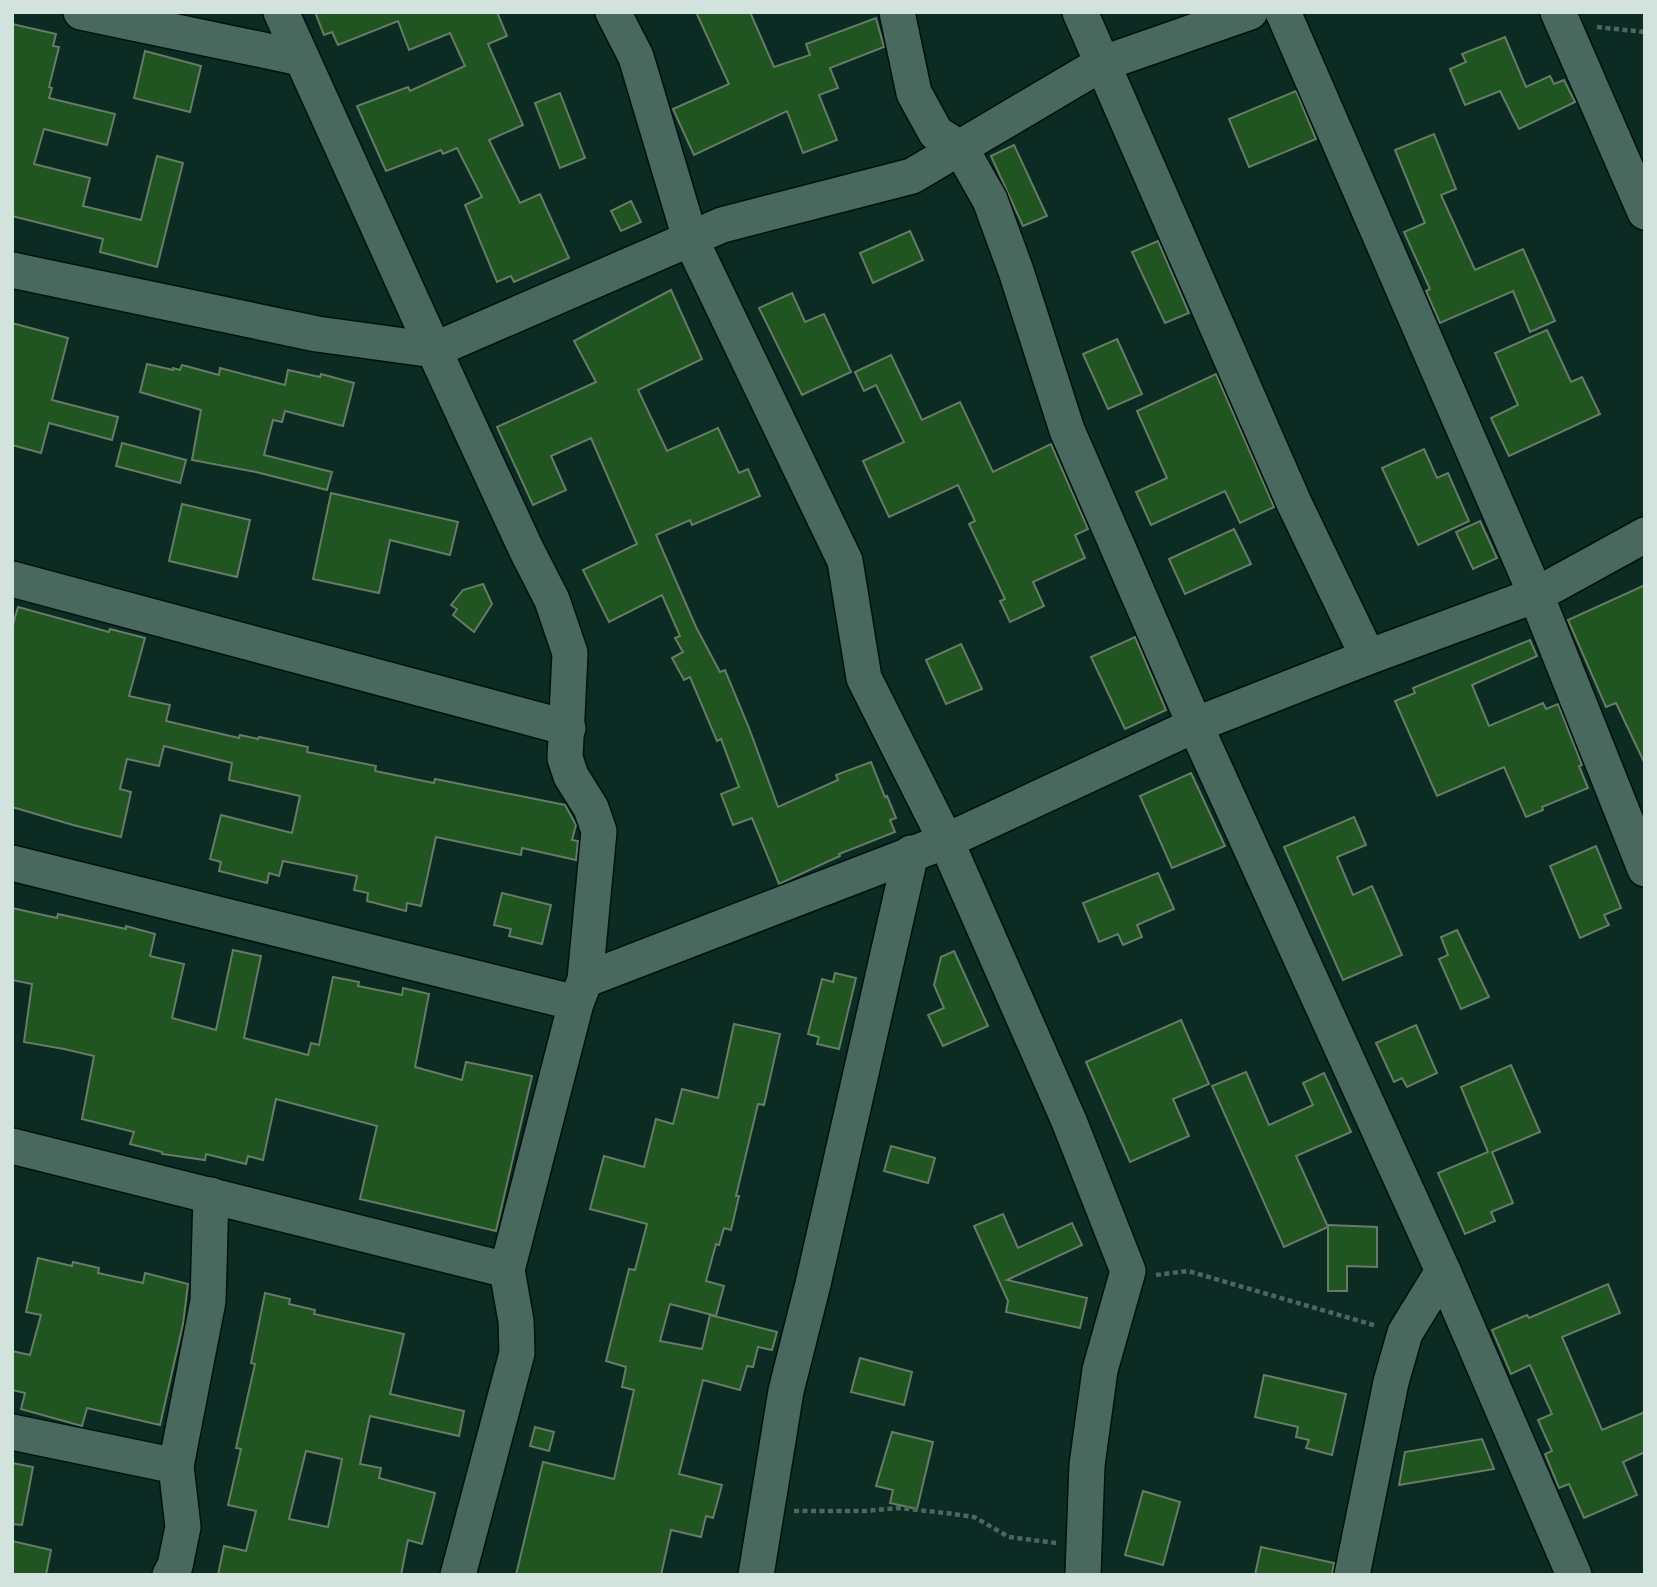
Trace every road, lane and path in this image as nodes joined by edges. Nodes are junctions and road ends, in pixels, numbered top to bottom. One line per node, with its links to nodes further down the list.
1 (82, 12): 10 (street)
2 (281, 12): 10 (street)
3 (613, 12): 14 (street)
4 (897, 12): 12 (street)
5 (1080, 12): 11 (street)
6 (1250, 12): 11 (street)
7 (1283, 12): 19 (street)
8 (1559, 15): 9 (path); 13 (street)
9 (1645, 32)
10 (301, 58): 16 (street)
11 (1101, 65): 12 (street); 20 (street)
12 (961, 149): 14 (street); 21 (street)
13 (1645, 212)
14 (691, 238): 16 (street); 23 (street)
15 (12, 270): 16 (street)
16 (434, 350): 22 (street)
17 (1645, 535): 19 (street)
18 (12, 579): 22 (street)
19 (1536, 595): 20 (street); 26 (street)
20 (1368, 657): 21 (street)
21 (1195, 725): 23 (street); 32 (street)
22 (568, 728): 27 (street)
23 (946, 841): 24 (street); 31 (street)
24 (911, 853): 27 (street); 36 (street)
25 (12, 863): 27 (street)
26 (1645, 869)
27 (580, 992): 30 (street)
28 (12, 1146): 29 (street)
29 (211, 1195): 30 (street); 35 (street)
30 (507, 1270): 39 (street)
31 (1128, 1271): 33 (path); 37 (street)
32 (1443, 1271): 33 (street); 42 (street)
33 (1405, 1333): 41 (street)
34 (12, 1432): 35 (street)
35 (176, 1466): 38 (street)
36 (765, 1511): 37 (path); 40 (street)
37 (1084, 1561)
38 (170, 1575)
39 (458, 1575)
40 (756, 1575)
41 (1352, 1575)
42 (1574, 1575)

